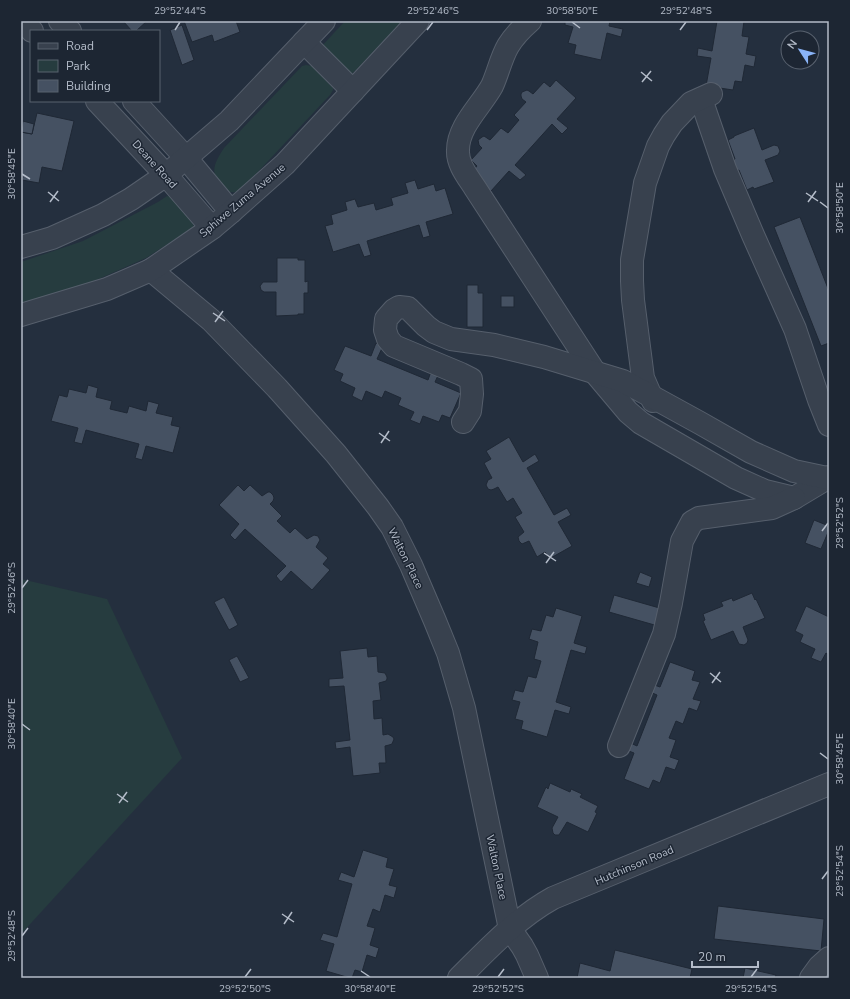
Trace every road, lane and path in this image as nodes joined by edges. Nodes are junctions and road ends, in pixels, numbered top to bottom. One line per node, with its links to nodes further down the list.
1 (23, 21): 6 (street)
2 (60, 21): 7 (street)
3 (324, 21): 8 (street)
4 (418, 21): 9 (street, Sphiwe Zuma Avenue)
5 (530, 21): 19 (street)
6 (31, 30)
7 (69, 30)
8 (304, 42): 9 (street); 12 (street)
9 (353, 91): 14 (street, Sphiwe Zuma Avenue)
10 (98, 102): 13 (street, Deane Road)
11 (135, 102): 12 (street)
12 (186, 158): 13 (street); 14 (street)
13 (166, 175): 15 (street, Deane Road); 16 (street)
14 (231, 212): 15 (street, Sphiwe Zuma Avenue)
15 (212, 228): 17 (street, Sphiwe Zuma Avenue)
16 (21, 247)
17 (151, 270): 18 (street, Sphiwe Zuma Avenue); 28 (street, Walton Place)
18 (21, 315)
19 (596, 374): 20 (street); 21 (street); 23 (street)
20 (650, 394): 22 (street); 23 (street); 24 (street)
21 (463, 422)
22 (829, 425)
23 (679, 445): 25 (street)
24 (828, 477): 25 (street)
25 (794, 498): 26 (street)
26 (619, 746)
27 (829, 784): 28 (street, Hutchinson Road)
28 (510, 929): 30 (street, Hutchinson Road); 31 (street)
29 (829, 958): 32 (street)
30 (458, 978)
31 (537, 978)
32 (811, 978)

